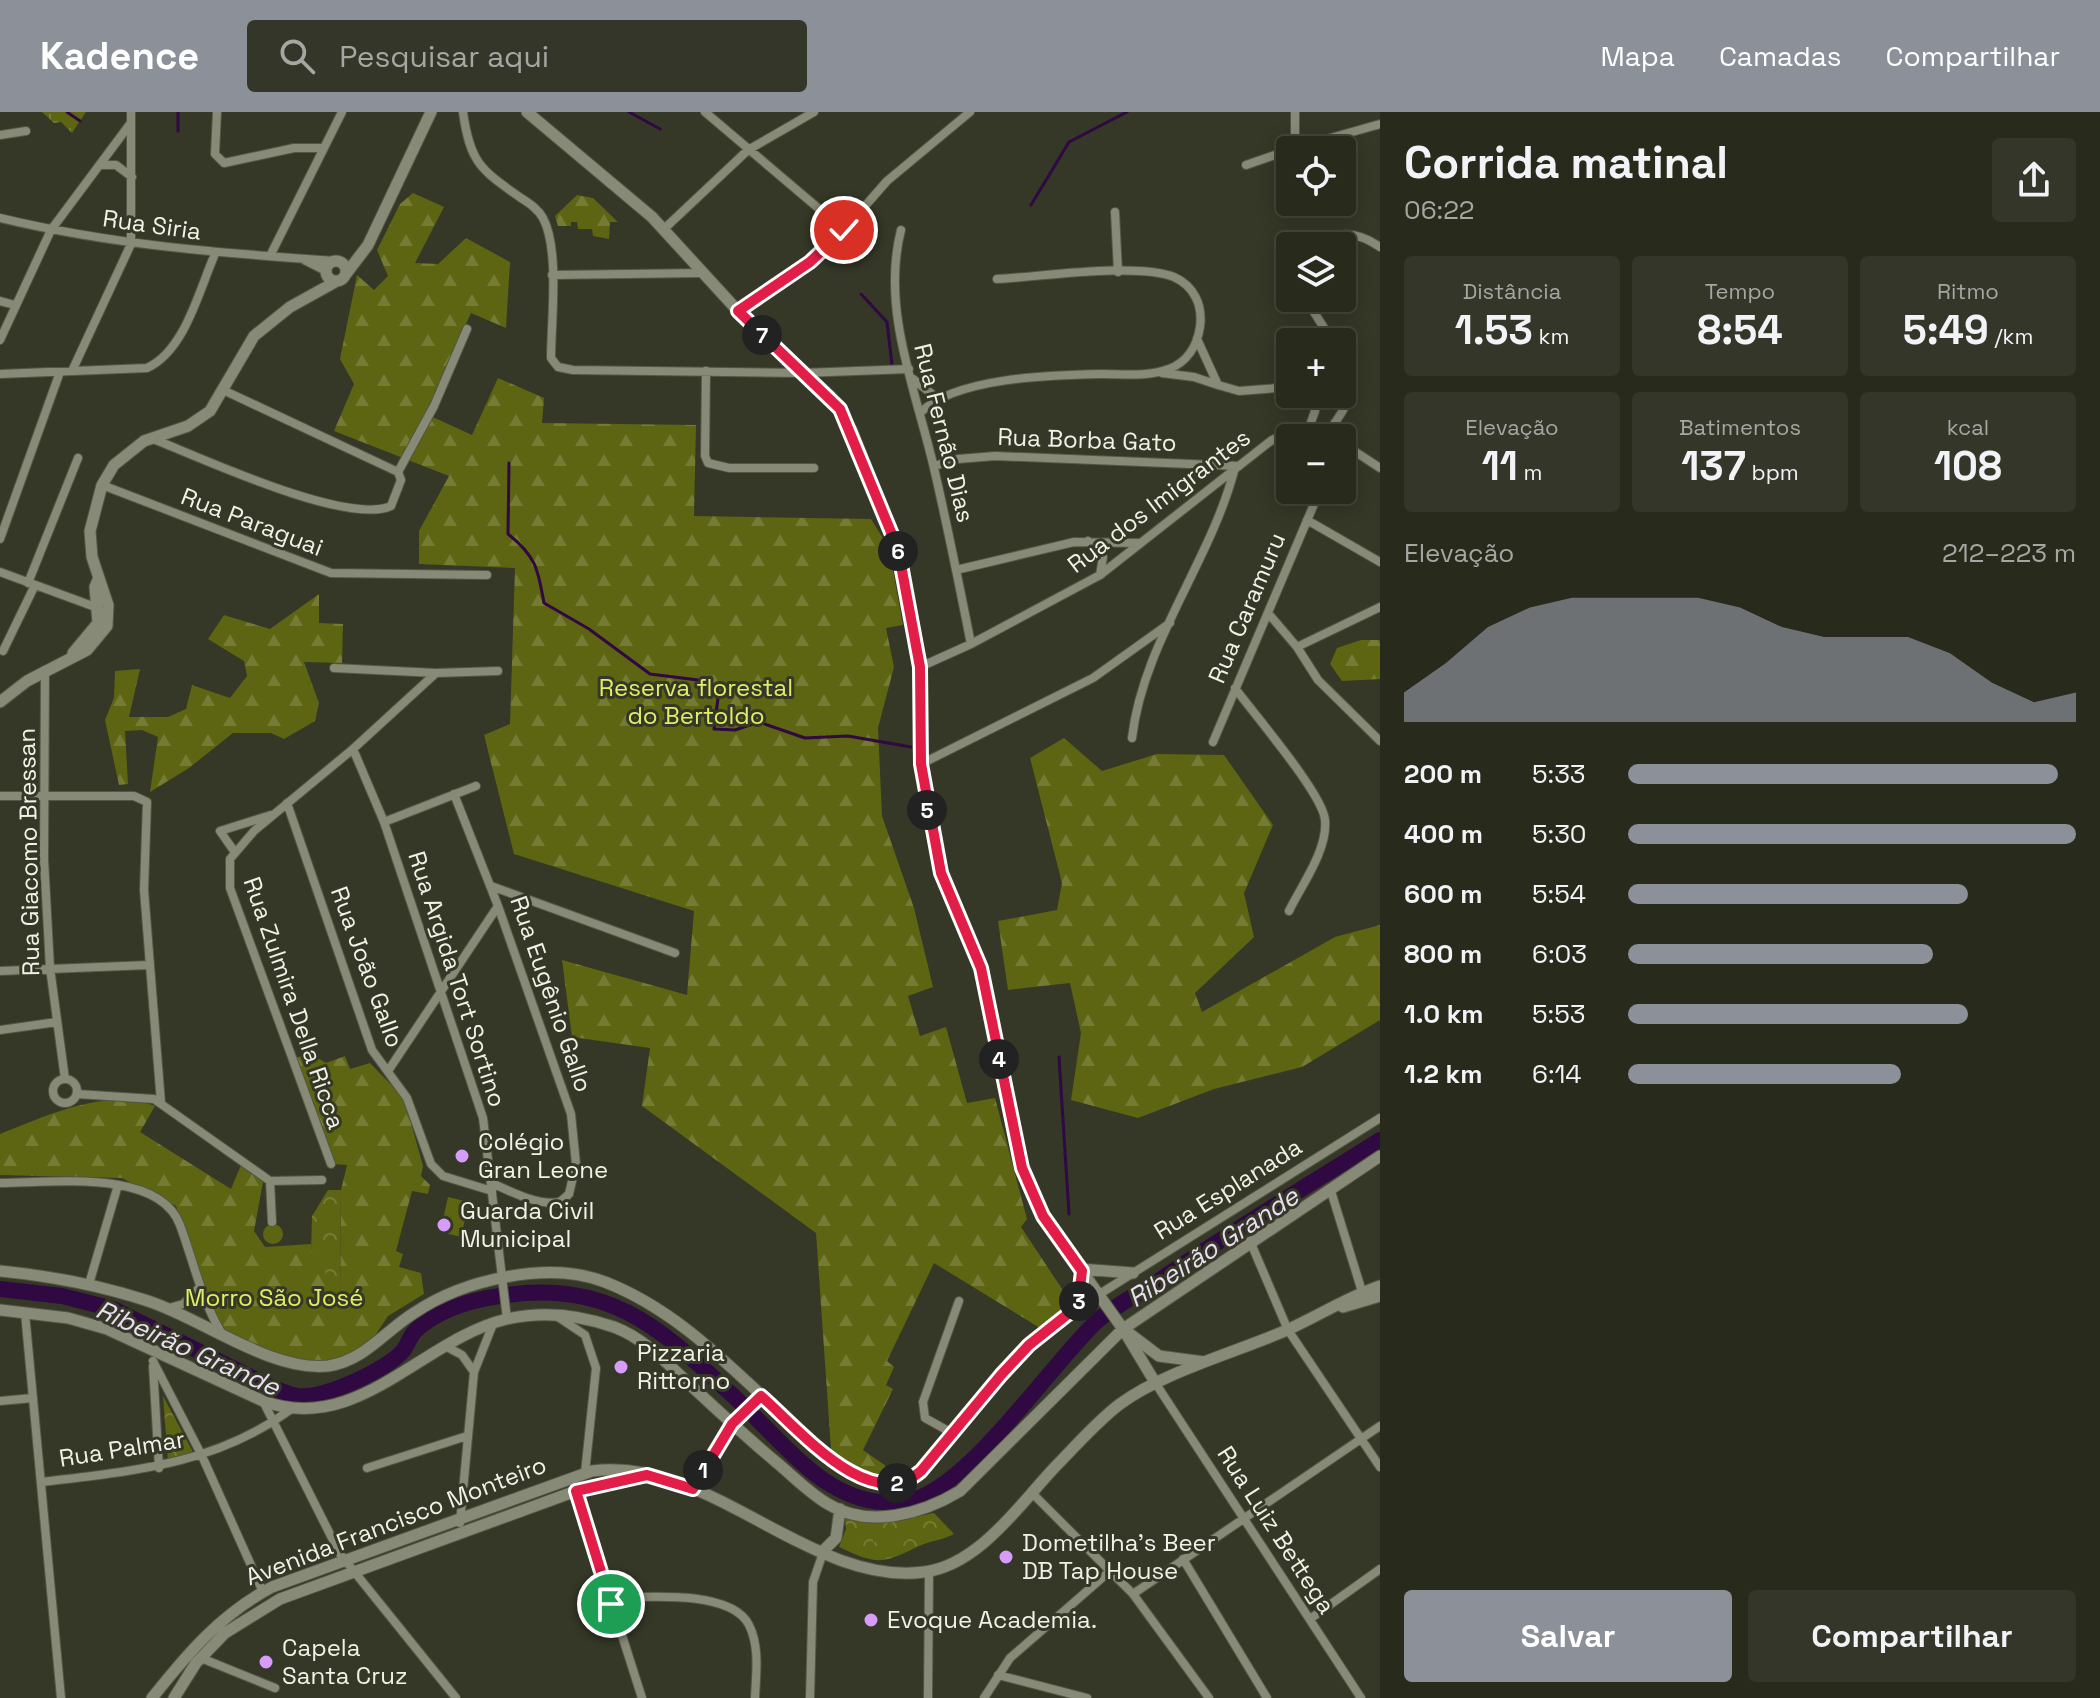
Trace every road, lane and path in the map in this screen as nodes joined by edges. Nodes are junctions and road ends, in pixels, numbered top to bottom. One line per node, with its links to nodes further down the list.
1 (131, 112): 11 (street)
2 (217, 112): 18 (street)
3 (342, 112): 18 (street)
4 (431, 112): 34 (main road)
5 (463, 112): 42 (street)
6 (527, 112): 27 (main road)
7 (705, 112): 19 (street)
8 (814, 112): 19 (street)
9 (970, 112): 29 (street)
10 (1295, 112): 15 (street)
11 (131, 123): 17 (street); 20 (street)
12 (1380, 124): 16 (street)
13 (26, 131): 14 (street)
14 (0, 135)
15 (1295, 136)
16 (1338, 136)
17 (111, 148): 20 (street); 22 (street)
18 (324, 148): 36 (street)
19 (748, 150): 27 (street); 29 (street)
20 (130, 153): 24 (street)
21 (1276, 155): 23 (street)
22 (99, 165): 24 (street); 28 (street)
23 (1246, 165)
24 (132, 177): 33 (street)
25 (1115, 212): 39 (street)
26 (0, 218): 28 (street, Rua Siria)
27 (664, 229): 40 (main road)
28 (51, 230): 33 (street, Rua Siria); 45 (street)
29 (844, 230): 46 (street)
30 (901, 230): 56 (street, Rua Fernão Dias)
31 (1356, 237): 32 (street)
32 (1378, 243)
33 (131, 244): 35 (street, Rua Siria); 50 (street)
34 (368, 245): 38 (main road); 41 (main road)
35 (215, 254): 36 (street, Rua Siria); 50 (street)
36 (270, 256): 37 (street, Rua Siria)
37 (300, 258): 38 (street, Rua Siria); 41 (street, Rua Siria)
38 (336, 261): 41 (main road); 41 (main road)
39 (1118, 272): 43 (street); 48 (street)
40 (702, 273): 42 (street); 46 (main road)
41 (334, 275): 59 (main road)
42 (552, 275): 51 (street)
43 (997, 279)
44 (0, 301): 45 (street)
45 (15, 305): 49 (street)
46 (738, 311): 53 (main road)
47 (467, 329): 72 (street)
48 (1197, 339): 54 (street); 57 (street)
49 (0, 340)
50 (72, 371): 52 (street)
51 (706, 371): 53 (street); 69 (street)
52 (60, 372): 55 (street); 76 (street)
53 (803, 373): 56 (street); 94 (main road)
54 (1157, 373): 57 (street); 60 (street)
55 (0, 374)
56 (910, 374): 60 (street); 61 (street, Rua Fernão Dias)
57 (1218, 385): 58 (street)
58 (1276, 388)
59 (223, 390): 62 (main road); 72 (street)
60 (937, 398): 61 (street)
61 (920, 413): 68 (street, Rua Fernão Dias)
62 (175, 430): 63 (main road); 65 (street)
63 (151, 438): 65 (street); 73 (main road)
64 (1276, 439): 70 (street, Rua dos Imigrantes)
65 (182, 450): 72 (street)
66 (1356, 452): 71 (street)
67 (78, 458): 85 (street)
68 (934, 466): 70 (street, Rua Borba Gato); 80 (street, Rua Fernão Dias)
69 (814, 468)
70 (1237, 468): 78 (street, Rua dos Imigrantes); 89 (street)
71 (1380, 468)
72 (398, 472)
73 (102, 485): 82 (street, Rua Paraguai); 84 (main road)
74 (1314, 504): 75 (street, Rua Caramuru)
75 (1307, 520): 79 (street); 88 (street, Rua Caramuru)
76 (0, 539)
77 (1087, 541): 78 (street); 80 (street); 83 (street)
78 (1141, 544): 83 (street, Rua dos Imigrantes)
79 (1380, 562)
80 (956, 570): 90 (street, Rua Fernão Dias)
81 (0, 572): 85 (street)
82 (487, 575)
83 (1100, 575): 90 (street, Rua dos Imigrantes)
84 (98, 580): 87 (main road); 93 (main road)
85 (32, 584): 87 (street); 92 (street)
86 (1380, 607): 91 (street)
87 (99, 608): 93 (main road)
88 (1268, 613): 91 (street); 99 (street, Rua Caramuru)
89 (1170, 623): 101 (street); 105 (street)
90 (971, 644): 94 (street, Rua dos Imigrantes)
91 (1297, 647): 102 (street)
92 (3, 651)
93 (71, 655): 96 (main road)
94 (920, 667): 105 (main road)
95 (334, 668): 98 (street)
96 (45, 670): 100 (main road); 109 (street, Rua Giacomo Bressan)
97 (498, 671): 98 (street)
98 (436, 673): 104 (street)
99 (1235, 688): 103 (street, Rua Caramuru); 116 (street)
100 (0, 702)
101 (1132, 738)
102 (1380, 741)
103 (1213, 742)
104 (353, 749): 110 (street); 112 (street, Rua Argida Tort Sortino)
105 (921, 764): 141 (main road)
106 (476, 786): 107 (street)
107 (454, 794): 112 (street); 114 (street, Rua Eugênio Gallo)
108 (0, 796): 109 (street)
109 (46, 797): 118 (street); 119 (street, Rua Giacomo Bressan)
110 (287, 803): 111 (street); 124 (street, Rua João Gallo)
111 (271, 815): 113 (street); 113 (street, Rua Zulmira Della Ricca)
112 (384, 822): 121 (street, Rua Argida Tort Sortino)
113 (233, 852): 130 (street, Rua Zulmira Della Ricca)
114 (491, 886): 115 (street, Rua Eugênio Gallo); 117 (street)
115 (498, 906): 121 (street); 138 (street, Rua Eugênio Gallo)
116 (1289, 911)
117 (675, 953)
118 (149, 965): 119 (street); 127 (street)
119 (50, 968): 120 (street); 122 (street, Rua Giacomo Bressan)
120 (0, 971)
121 (440, 988): 124 (street); 136 (street, Rua Argida Tort Sortino)
122 (57, 1022): 123 (street); 125 (street, Rua Giacomo Bressan)
123 (0, 1030)
124 (388, 1071): 136 (street, Rua João Gallo)
125 (65, 1079): 126 (street); 126 (street)
126 (77, 1094): 127 (street)
127 (161, 1103): 132 (street)
128 (1380, 1118): 143 (street, Rua Esplanada)
129 (1380, 1156): 135 (main road)
130 (331, 1164)
131 (322, 1180): 132 (street)
132 (270, 1181): 139 (street)
133 (0, 1183): 134 (street)
134 (118, 1185): 145 (street); 147 (street)
135 (1330, 1188): 140 (main road); 150 (street)
136 (493, 1192): 137 (street, Rua João Gallo); 137 (street); 144 (street, Rua Argida Tort Sortino)
137 (514, 1193): 138 (street, Rua João Gallo)
138 (552, 1204)
139 (272, 1222)
140 (1250, 1241): 159 (main road); 160 (street)
141 (1081, 1270): 143 (main road); 148 (main road); 152 (main road)
142 (0, 1271): 145 (main road)
143 (1133, 1273): 148 (street, Rua Esplanada)
144 (501, 1283): 156 (street, Rua Argida Tort Sortino); 161 (main road); 166 (main road)
145 (89, 1284): 153 (main road)
146 (1380, 1286): 150 (main road, Avenida Francisco Monteiro)
147 (199, 1288): 153 (street); 161 (street)
148 (1098, 1295): 152 (main road); 159 (main road)
149 (1380, 1296): 150 (main road, Avenida Francisco Monteiro)
150 (1364, 1297): 160 (main road, Avenida Francisco Monteiro)
151 (959, 1301): 175 (street)
152 (1078, 1306): 175 (main road)
153 (169, 1308): 161 (main road)
154 (0, 1310): 155 (main road)
155 (25, 1313): 167 (street); 169 (main road)
156 (506, 1314): 157 (main road); 158 (main road)
157 (554, 1315): 172 (main road); 182 (street)
158 (493, 1324): 162 (main road); 164 (street)
159 (1119, 1324): 163 (main road); 165 (main road); 188 (main road)
160 (1288, 1330): 163 (main road, Avenida Francisco Monteiro); 177 (street)
161 (222, 1334)
162 (447, 1347): 164 (street); 170 (main road)
163 (1209, 1363): 165 (main road, Avenida Francisco Monteiro)
164 (474, 1372): 176 (street)
165 (1156, 1384): 187 (main road, Avenida Francisco Monteiro); 189 (street, Rua Luiz Bettega)
166 (761, 1396): 172 (street); 175 (main road)
167 (33, 1398): 168 (street); 184 (street)
168 (0, 1401)
169 (266, 1406): 170 (main road); 171 (street); 174 (street, Rua Palmar)
170 (290, 1410): 171 (street, Rua Palmar)
171 (274, 1421): 174 (street, Rua Palmar); 194 (street)
172 (732, 1424): 185 (street); 188 (main road)
173 (1380, 1426): 177 (street)
174 (251, 1432): 178 (street, Rua Palmar)
175 (952, 1433)
176 (467, 1436): 181 (street); 190 (street)
177 (1360, 1438): 179 (street); 189 (street)
178 (202, 1456): 180 (street, Rua Palmar); 180 (street); 199 (street)
179 (1380, 1467)
180 (159, 1468): 184 (street, Rua Palmar)
181 (367, 1468)
182 (585, 1473): 183 (main road, Avenida Francisco Monteiro); 190 (main road, Avenida Francisco Monteiro)
183 (647, 1475): 185 (main road, Avenida Francisco Monteiro); 186 (main road, Avenida Francisco Monteiro)
184 (42, 1482): 207 (street)
185 (693, 1489): 192 (main road, Avenida Francisco Monteiro)
186 (576, 1491): 191 (main road, Avenida Francisco Monteiro); 201 (street)
187 (1031, 1492): 196 (main road, Avenida Francisco Monteiro); 197 (street)
188 (840, 1509): 192 (main road)
189 (1247, 1518): 193 (street); 202 (street, Rua Luiz Bettega)
190 (461, 1519): 191 (street); 194 (main road, Avenida Francisco Monteiro)
191 (460, 1534): 198 (main road, Avenida Francisco Monteiro)
192 (824, 1550): 196 (main road, Avenida Francisco Monteiro); 213 (street)
193 (1183, 1559): 200 (street); 218 (street)
194 (345, 1560): 198 (street); 199 (main road, Avenida Francisco Monteiro)
195 (1380, 1569): 202 (street)
196 (929, 1571): 214 (street)
197 (1110, 1571): 200 (street); 204 (street)
198 (354, 1572): 203 (main road, Avenida Francisco Monteiro); 210 (street)
199 (263, 1592): 208 (main road, Avenida Francisco Monteiro)
200 (1133, 1594): 217 (street)
201 (609, 1598): 211 (street); 212 (street)
202 (1310, 1619): 219 (street, Rua Luiz Bettega)
203 (201, 1658): 205 (street); 209 (main road, Avenida Francisco Monteiro)
204 (998, 1675): 206 (street); 215 (street)
205 (275, 1688)
206 (1054, 1694): 216 (street)
207 (61, 1698)
208 (152, 1698)
209 (174, 1698)
210 (456, 1698)
211 (642, 1698)
212 (755, 1698)
213 (810, 1698)
214 (928, 1698)
215 (984, 1698)
216 (1087, 1698)
217 (1209, 1698)
218 (1267, 1698)
219 (1361, 1698)

